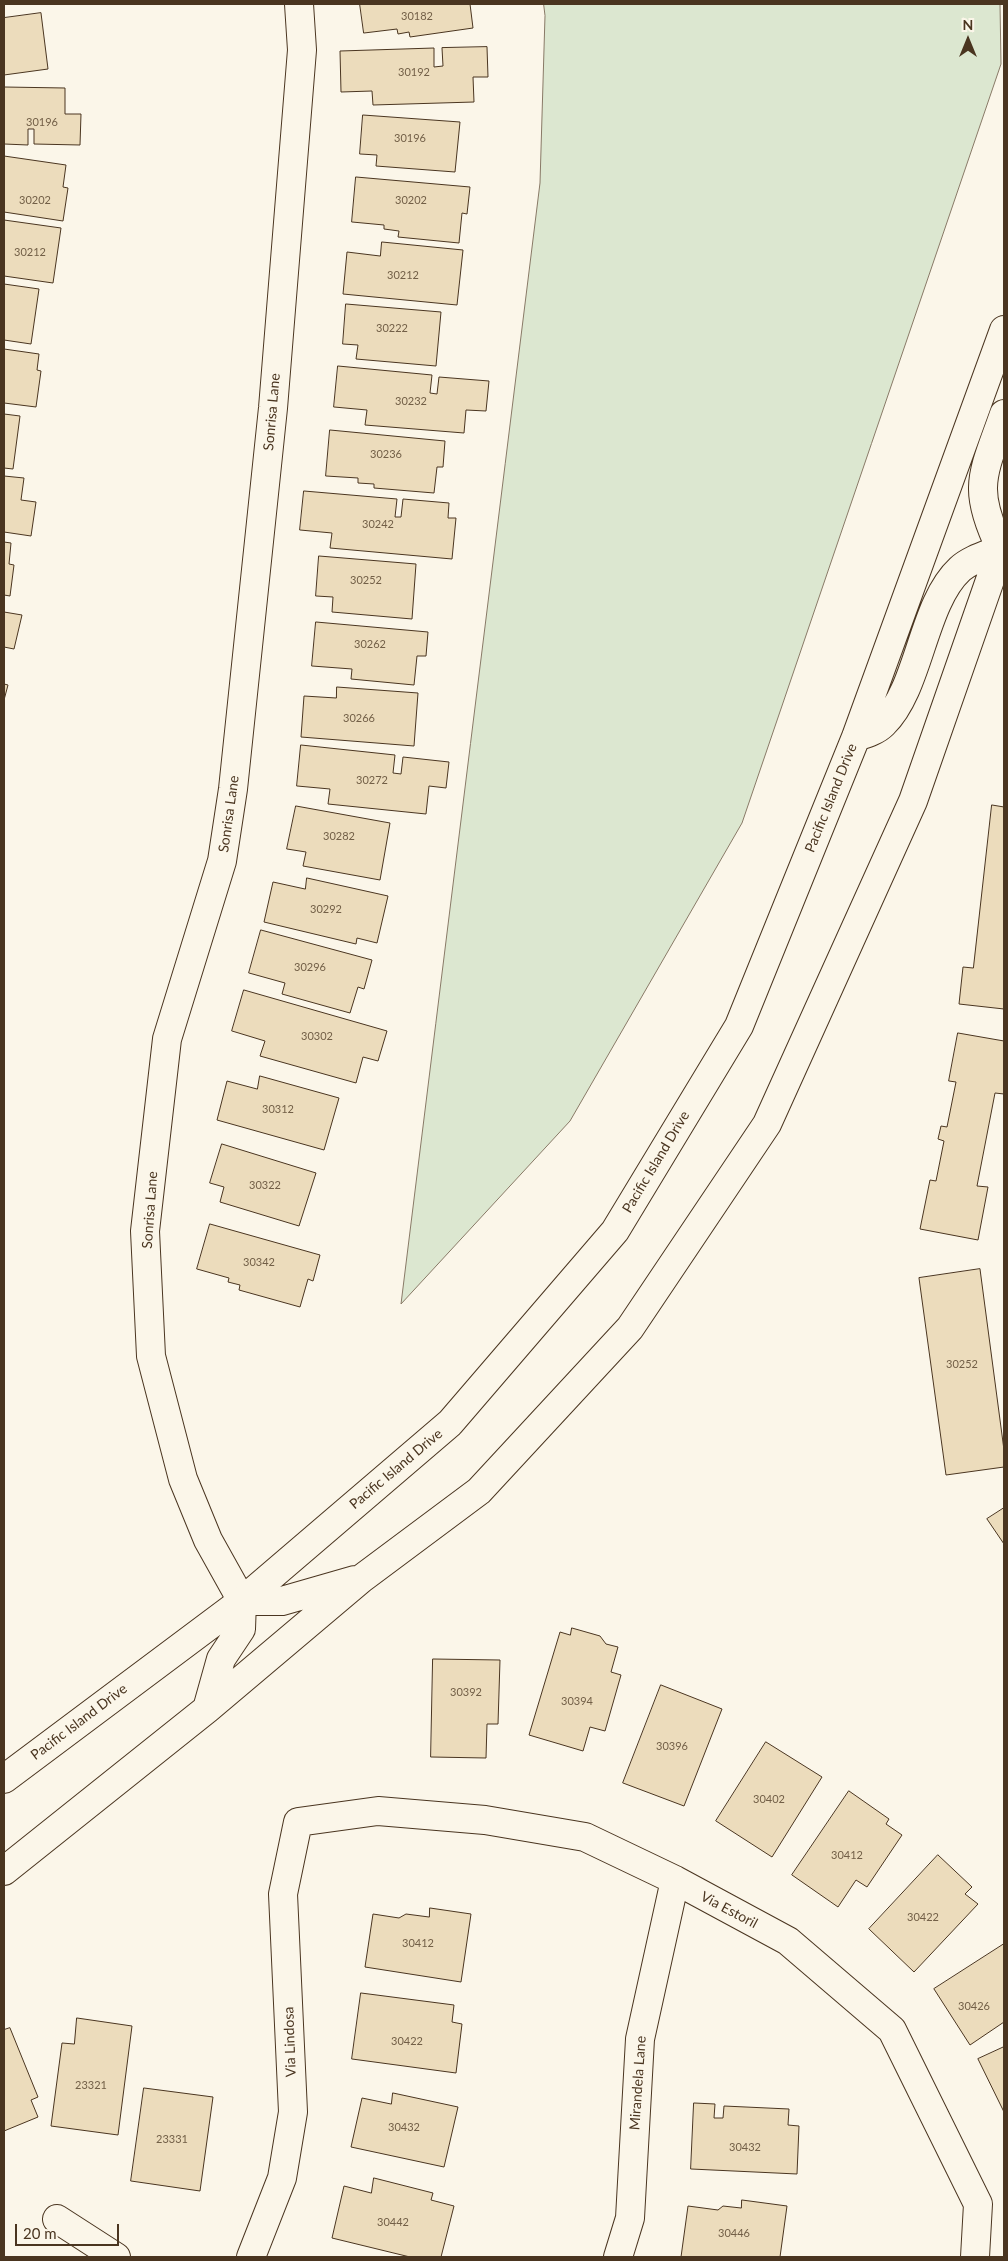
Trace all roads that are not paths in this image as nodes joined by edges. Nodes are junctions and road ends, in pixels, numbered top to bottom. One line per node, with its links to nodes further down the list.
1 (298, 4): 7 (main road, Sonrisa Lane)
2 (1004, 330): 5 (main road, Pacific Island Drive)
3 (1004, 414): 4 (main road)
4 (1002, 544): 5 (main road); 6 (main road)
5 (856, 737): 7 (main road, Pacific Island Drive)
6 (361, 1579): 7 (main road); 8 (main road)
7 (242, 1600): 8 (main road); 9 (main road, Pacific Island Drive)
8 (206, 1709): 11 (main road)
9 (4, 1779)
10 (298, 1822): 12 (main road, Via Estoril); 15 (main road, Via Lindosa)
11 (4, 1871)
12 (674, 1880): 16 (main road, Mirandela Lane); 17 (main road, Via Estoril)
13 (58, 2219): 14 (main road)
14 (116, 2257)
15 (251, 2257)
16 (618, 2257)
17 (975, 2257)

